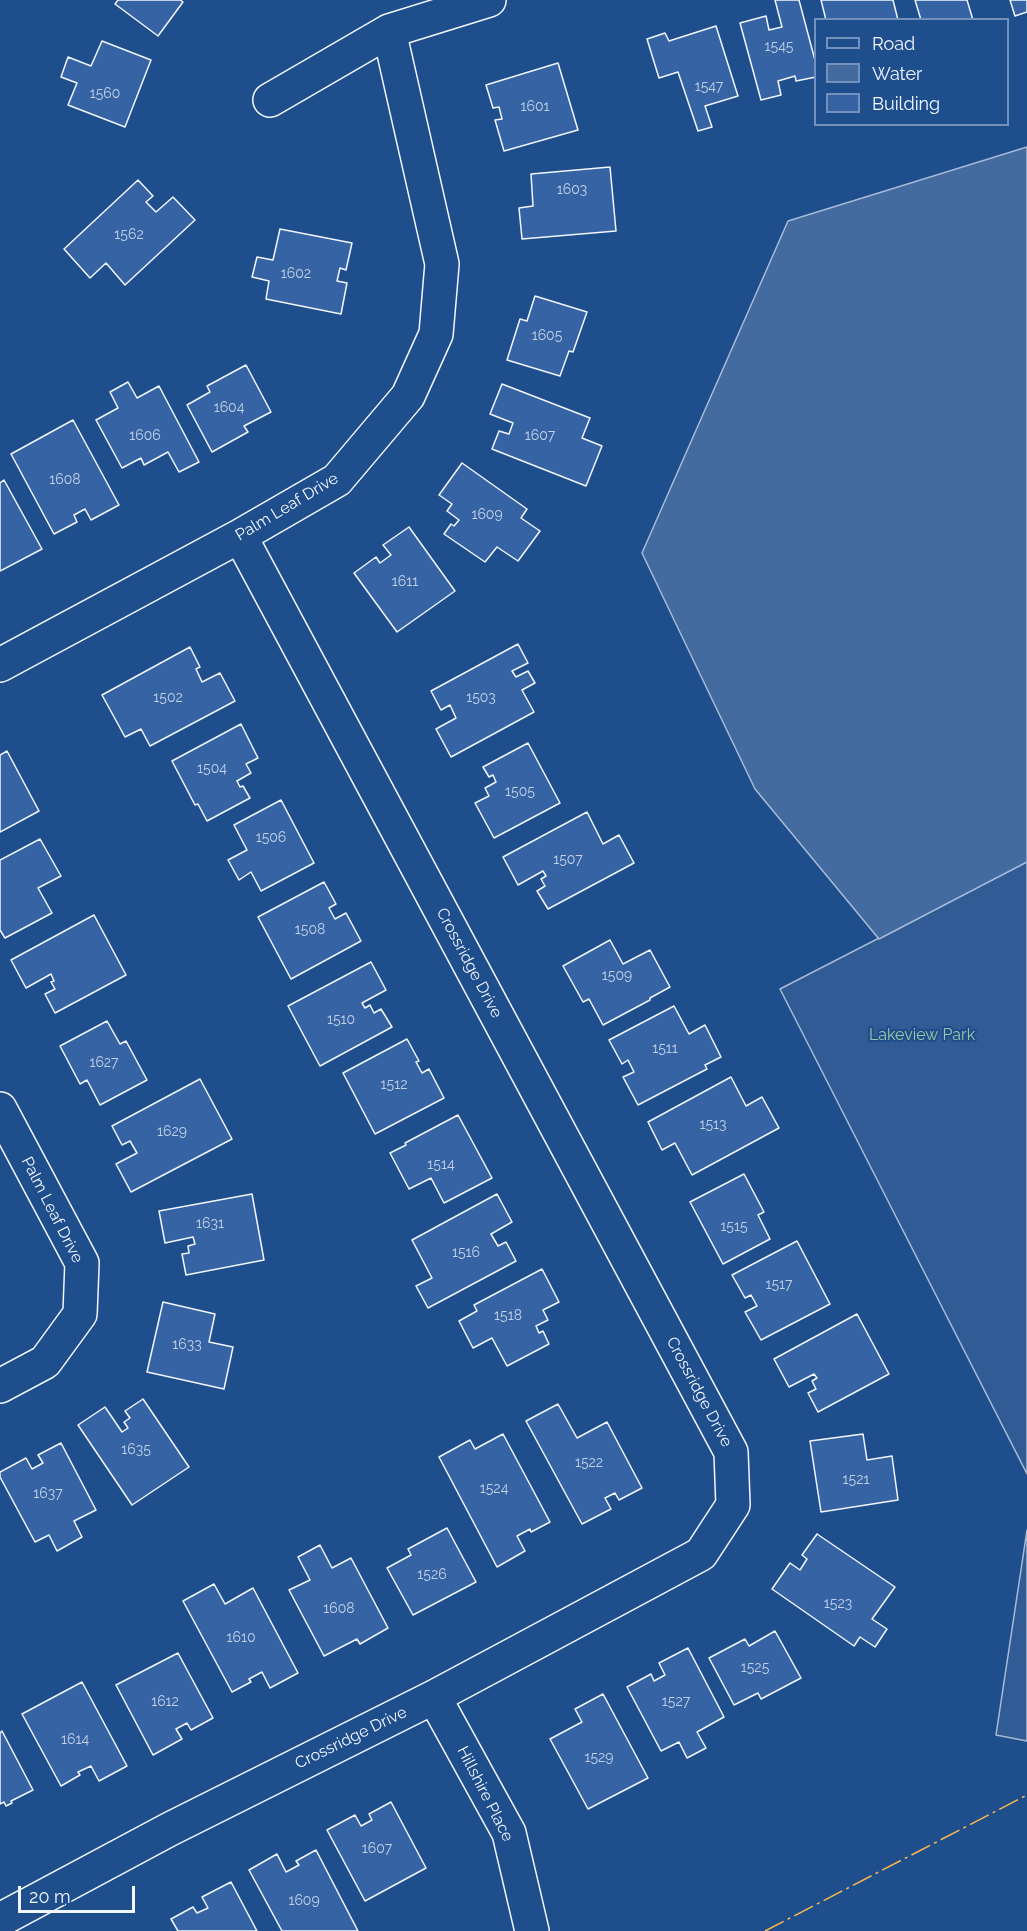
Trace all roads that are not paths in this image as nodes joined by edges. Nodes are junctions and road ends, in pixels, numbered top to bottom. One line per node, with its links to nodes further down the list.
1 (489, 0): 2 (street)
2 (389, 31): 3 (street); 4 (street, Palm Leaf Drive)
3 (270, 100)
4 (240, 536): 5 (street, Palm Leaf Drive); 8 (street, Crossridge Drive)
5 (0, 665)
6 (0, 1109): 7 (street, Palm Leaf Drive)
7 (0, 1386)
8 (434, 1697): 9 (street, Crossridge Drive); 10 (street, Hillshire Place)
9 (0, 1920)
10 (532, 1931)

